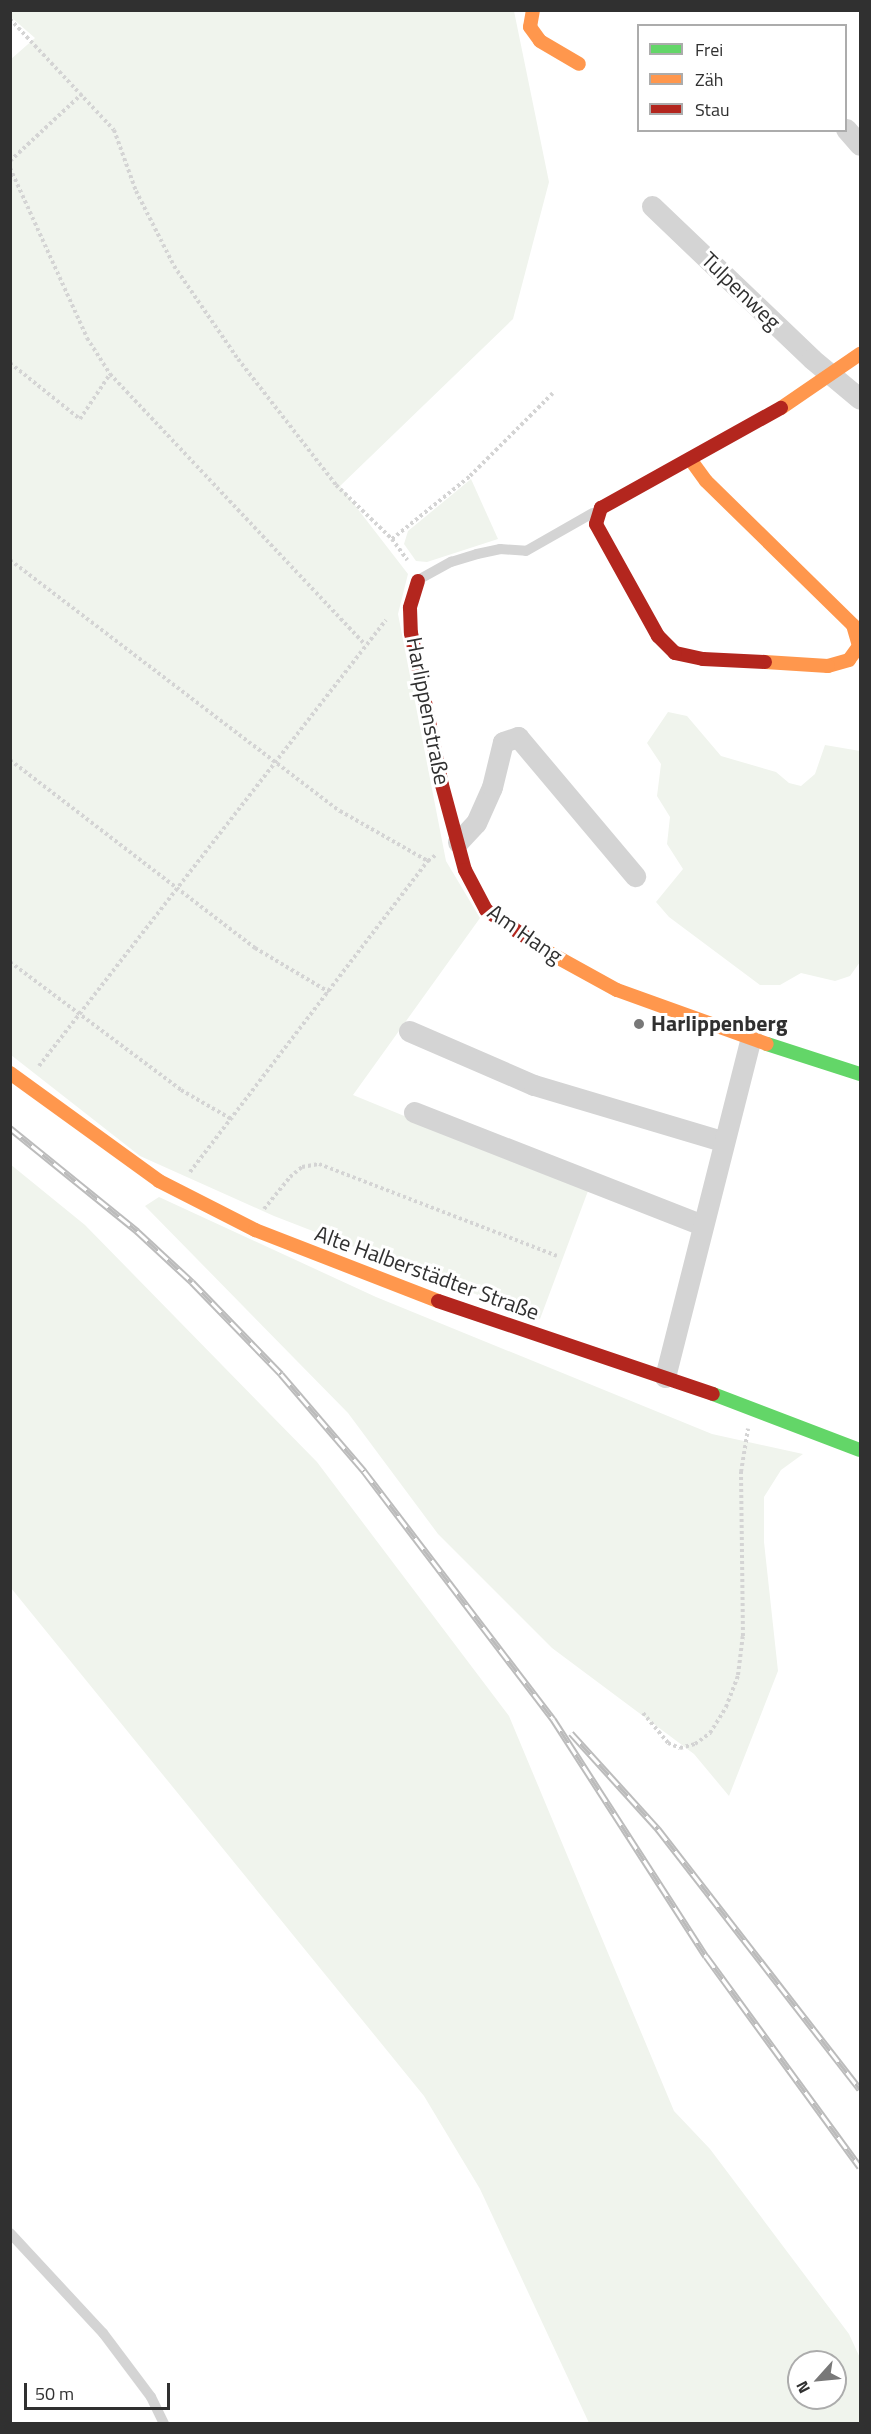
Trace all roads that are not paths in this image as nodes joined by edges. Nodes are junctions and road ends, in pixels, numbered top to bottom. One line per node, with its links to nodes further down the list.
1 (533, 10): 2 (street)
2 (579, 64)
3 (847, 130): 4 (street)
4 (861, 145)
5 (652, 206): 7 (street, Tulpenweg)
6 (861, 354): 7 (street)
7 (832, 372): 8 (street, Tulpenweg); 9 (street)
8 (861, 399)
9 (690, 459): 10 (street); 12 (street)
10 (601, 508): 11 (lane); 12 (street)
11 (418, 581): 13 (street, Harlippenstraße)
12 (859, 655)
13 (458, 842): 14 (street); 16 (street, Am Hang)
14 (635, 876)
15 (409, 1031): 20 (street)
16 (751, 1037): 18 (street, Am Hang); 20 (street)
17 (10, 1073): 22 (street, Alte Halberstädter Straße)
18 (861, 1074)
19 (414, 1112): 21 (street)
20 (722, 1141): 21 (street)
21 (703, 1225): 22 (street)
22 (664, 1377): 23 (street, Alte Halberstädter Straße)
23 (861, 1450)
24 (10, 2233): 25 (lane)
25 (164, 2424)

